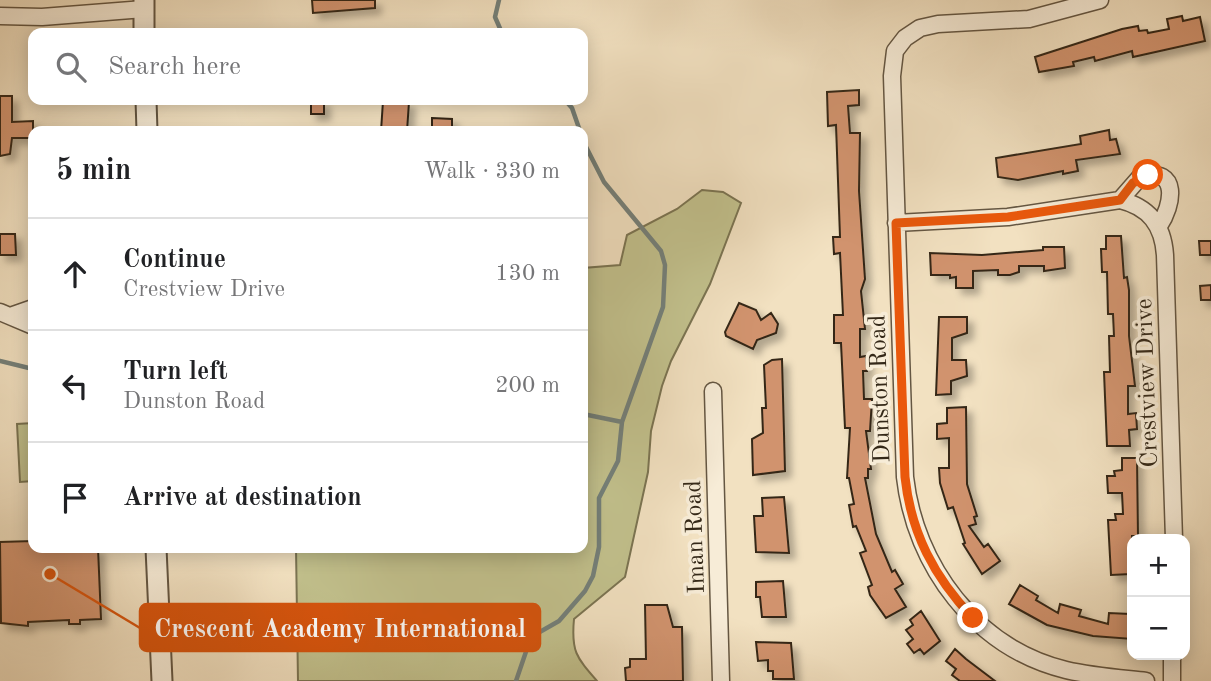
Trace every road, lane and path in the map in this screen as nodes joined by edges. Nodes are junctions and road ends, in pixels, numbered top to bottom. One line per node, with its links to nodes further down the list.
1 (1100, 0): 8 (street, Dunston Road)
2 (144, 5): 3 (street); 4 (street)
3 (0, 16)
4 (145, 28)
5 (146, 105): 6 (street)
6 (147, 126)
7 (1120, 200): 8 (street); 9 (street); 9 (street)
8 (896, 223): 19 (street, Dunston Road)
9 (1158, 226): 14 (street, Crestview Drive)
10 (28, 309): 11 (street)
11 (6, 313): 12 (street)
12 (28, 324)
13 (713, 391): 18 (street, Iman Road)
14 (1174, 534)
15 (156, 553): 17 (street)
16 (1172, 660): 20 (street)
17 (162, 681)
18 (721, 681)
19 (1146, 681)
20 (1172, 681)

